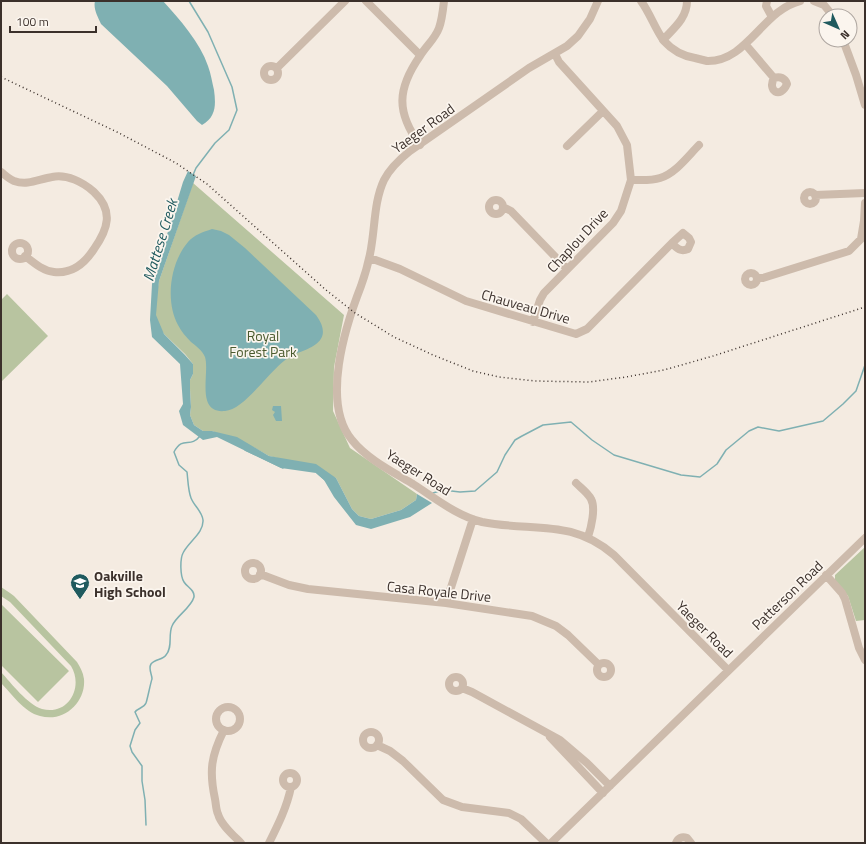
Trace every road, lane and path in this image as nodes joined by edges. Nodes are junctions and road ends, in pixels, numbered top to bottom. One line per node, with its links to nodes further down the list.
1 (345, 1): 18 (street)
2 (366, 1): 17 (street)
3 (444, 1): 17 (street)
4 (598, 1): 16 (street, Yaeger Road)
5 (641, 1): 13 (street)
6 (687, 1): 13 (street)
7 (767, 1): 12 (street)
8 (800, 1): 10 (street)
9 (814, 1): 11 (street)
10 (785, 4): 12 (street)
11 (826, 8)
12 (772, 17): 14 (street)
13 (663, 40): 14 (street)
14 (746, 45): 19 (street)
15 (846, 48): 20 (street)
16 (555, 54): 21 (street, Chaplou Drive); 22 (street, Yaeger Road)
17 (420, 55): 22 (street)
18 (276, 68)
19 (774, 78)
20 (865, 105)
21 (603, 111): 24 (street); 26 (street, Chaplou Drive)
22 (420, 144): 33 (street, Yaeger Road)
23 (699, 145): 26 (street)
24 (567, 146)
25 (1, 172): 32 (street)
26 (631, 180): 34 (street, Chaplou Drive)
27 (865, 193): 28 (street)
28 (815, 195)
29 (865, 203): 35 (street)
30 (504, 207): 34 (street)
31 (672, 243): 36 (street, Chauveau Drive)
32 (25, 256)
33 (370, 258): 36 (street, Chauveau Drive); 38 (street, Yaeger Road)
34 (567, 269): 36 (street, Chaplou Drive)
35 (757, 278)
36 (533, 322)
37 (576, 482): 39 (street)
38 (473, 519): 39 (street, Yaeger Road); 43 (street)
39 (588, 537): 46 (street, Yaeger Road)
40 (865, 538): 42 (street, Patterson Road)
41 (260, 574): 43 (street, Casa Royale Drive)
42 (826, 575): 44 (street); 46 (street, Patterson Road)
43 (446, 603): 45 (street, Casa Royale Drive)
44 (865, 660)
45 (600, 665)
46 (728, 670): 51 (street, Yaeger Road)
47 (462, 688): 49 (street)
48 (224, 730): 54 (street)
49 (545, 732): 51 (street); 53 (street)
50 (377, 745): 56 (street)
51 (610, 786): 53 (street, Yaeger Road)
52 (291, 787): 55 (street)
53 (603, 792): 57 (street, Yaeger Road)
54 (241, 843)
55 (269, 843)
56 (546, 843)
57 (552, 843)
58 (676, 843): 59 (street)
59 (690, 843)

